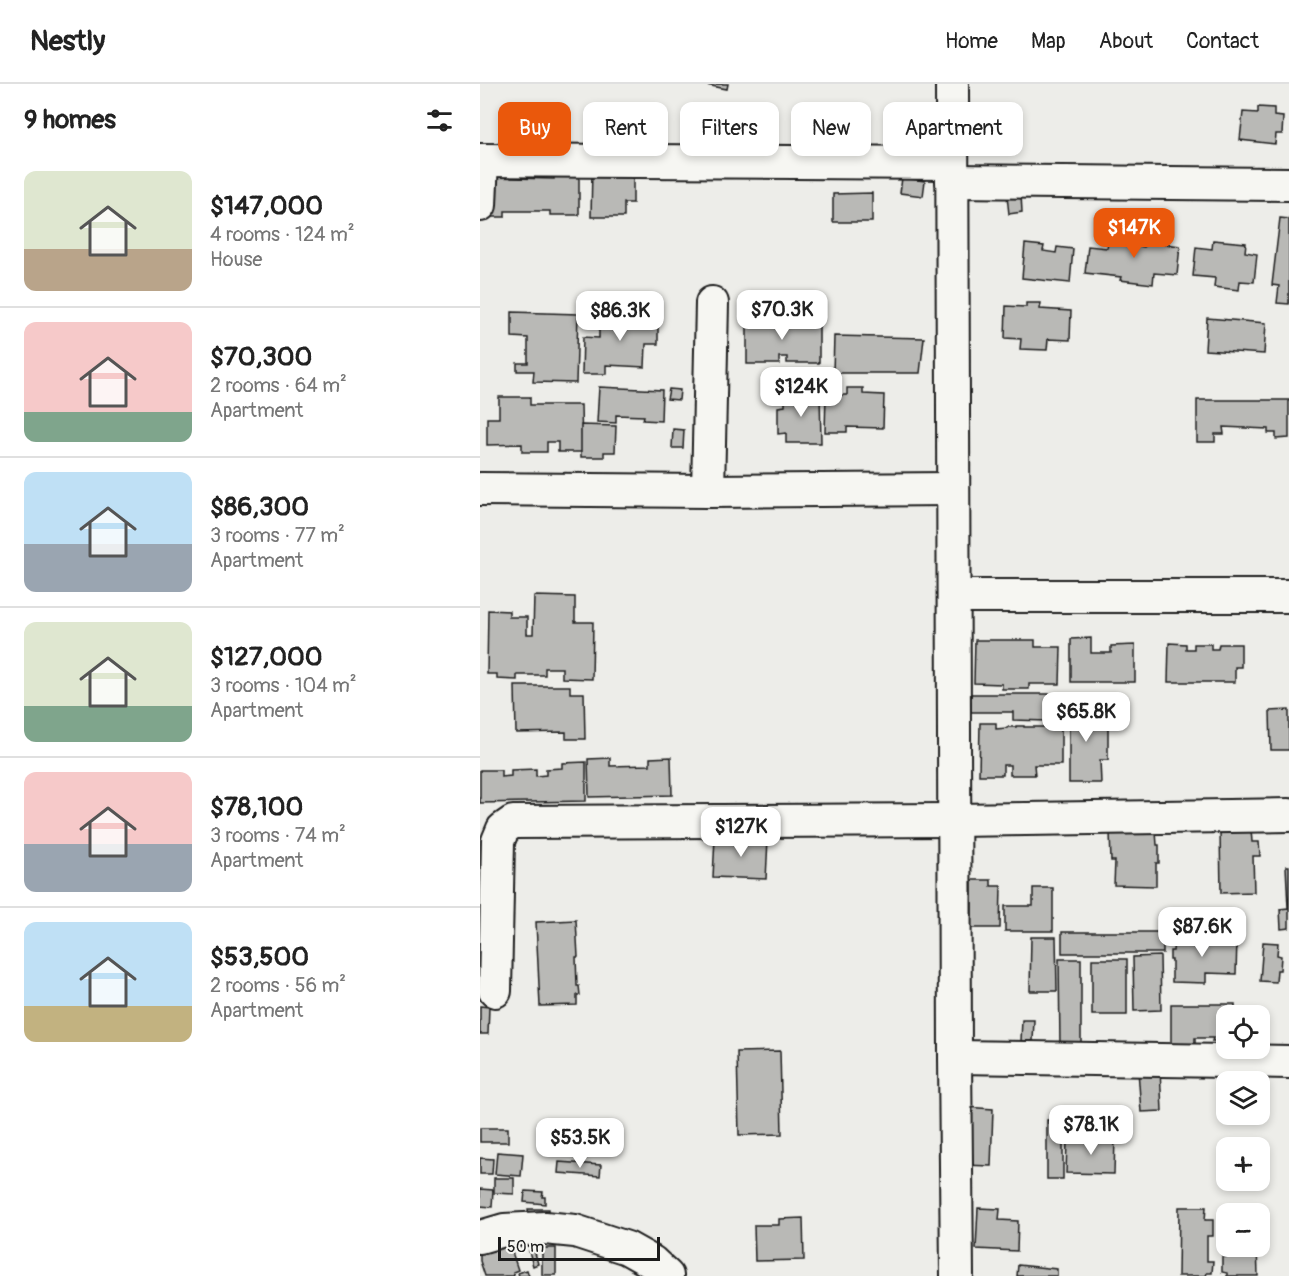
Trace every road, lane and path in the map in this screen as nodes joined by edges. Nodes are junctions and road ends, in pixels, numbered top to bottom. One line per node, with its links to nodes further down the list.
1 (952, 84): 3 (street)
2 (481, 160): 3 (street); 5 (street)
3 (952, 172): 4 (street); 8 (street)
4 (1289, 184)
5 (480, 205)
6 (712, 303): 9 (street)
7 (480, 489): 9 (street)
8 (953, 489): 9 (street); 10 (street)
9 (708, 491)
10 (954, 596): 11 (street); 13 (street)
11 (1289, 596)
12 (1289, 815): 13 (street)
13 (954, 820): 14 (street); 15 (street)
14 (495, 991)
15 (955, 1057): 16 (street); 19 (street)
16 (1289, 1062)
17 (480, 1237): 18 (street)
18 (667, 1276)
19 (957, 1276)

